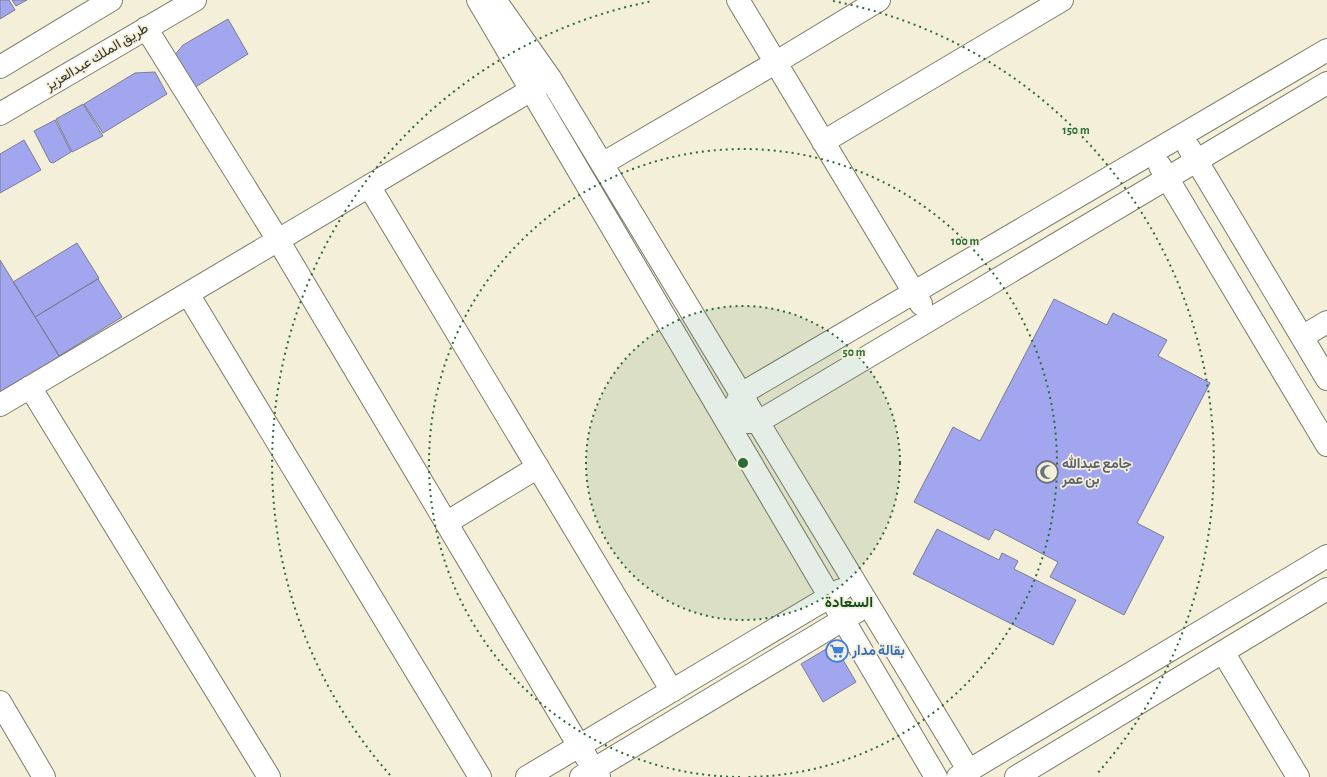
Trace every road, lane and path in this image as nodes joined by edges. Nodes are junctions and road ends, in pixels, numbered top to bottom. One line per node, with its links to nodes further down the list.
1 (111, 0): 11 (main road)
2 (195, 0): 8 (main road, طريق الملك عبدالعزيز)
3 (478, 0): 14 (main road)
4 (495, 0): 12 (main road)
5 (738, 0): 10 (main road)
6 (879, 0): 10 (main road)
7 (1062, 0): 17 (main road)
8 (146, 28): 15 (main road, طريق الملك عبدالعزيز); 23 (main road)
9 (1327, 50): 16 (main road)
10 (775, 63): 17 (main road); 20 (main road)
11 (0, 66)
12 (550, 78): 14 (main road); 20 (main road)
13 (1327, 82): 19 (main road)
14 (530, 91): 22 (main road); 33 (main road)
15 (0, 114)
16 (1180, 135): 18 (main road); 19 (main road)
17 (823, 142): 24 (main road)
18 (1152, 153): 21 (main road); 24 (main road)
19 (1197, 160): 21 (main road); 28 (main road)
20 (602, 164): 31 (main road)
21 (1167, 178): 26 (main road); 35 (main road)
22 (369, 186): 23 (main road); 36 (main road)
23 (278, 240): 25 (main road); 37 (main road)
24 (914, 292): 26 (main road); 31 (main road)
25 (188, 294): 30 (main road); 52 (main road)
26 (930, 319): 34 (main road)
27 (1327, 322): 28 (main road)
28 (1302, 337): 29 (main road)
29 (1327, 379)
30 (30, 387): 32 (main road); 51 (main road)
31 (741, 394): 33 (main road); 34 (main road)
32 (0, 405)
33 (727, 422): 34 (main road); 41 (main road)
34 (758, 422): 39 (main road)
35 (1327, 445)
36 (538, 467): 37 (main road); 45 (main road)
37 (446, 523): 47 (main road)
38 (1327, 556): 49 (main road)
39 (854, 582): 41 (main road); 42 (main road)
40 (1327, 589): 44 (main road)
41 (829, 597): 43 (main road); 45 (main road)
42 (868, 605): 43 (main road); 49 (main road)
43 (843, 620): 48 (main road); 54 (main road)
44 (1223, 652): 55 (main road); 56 (main road)
45 (672, 691): 47 (main road)
46 (0, 702): 50 (main road)
47 (579, 746): 48 (main road); 53 (main road)
48 (591, 774)
49 (965, 775)
50 (44, 777)
51 (269, 777)
52 (480, 777)
53 (527, 777)
54 (936, 777)
55 (1016, 777)
56 (1298, 777)

